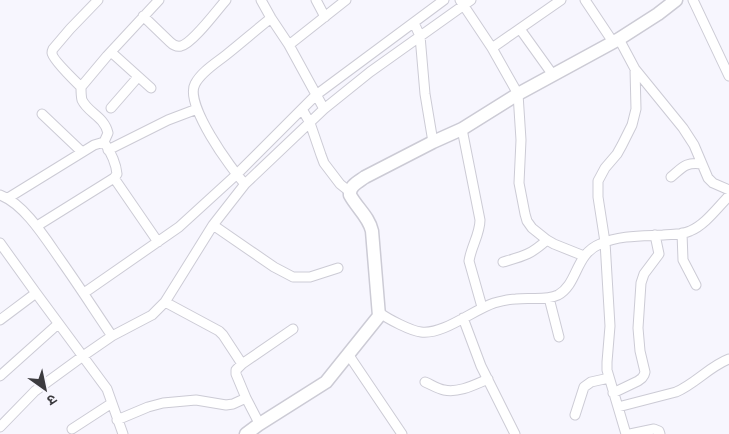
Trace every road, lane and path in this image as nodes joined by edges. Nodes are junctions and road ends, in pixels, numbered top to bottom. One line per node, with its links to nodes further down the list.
1 (98, 0): 27 (street)
2 (159, 0): 13 (street)
3 (226, 0): 13 (street)
4 (261, 0): 15 (street)
5 (316, 0): 14 (street)
6 (346, 0): 14 (street)
7 (444, 0): 16 (street)
8 (561, 0): 17 (street)
9 (585, 0): 19 (street)
10 (694, 0): 25 (street)
11 (465, 2): 18 (street); 21 (street)
12 (669, 2): 19 (street)
13 (143, 16): 22 (street)
14 (325, 17): 20 (street)
15 (271, 18): 20 (street); 32 (street)
16 (414, 23): 18 (street); 30 (street)
17 (520, 29): 21 (street); 24 (street)
18 (420, 36): 34 (street); 38 (street)
19 (616, 41): 23 (street); 24 (street)
20 (289, 45): 30 (street)
21 (492, 48): 29 (street)
22 (111, 52): 26 (street); 27 (street)
23 (635, 69): 41 (street); 56 (street)
24 (554, 75): 29 (street)
25 (729, 76)
26 (138, 77): 28 (street); 31 (street)
27 (81, 88): 39 (street)
28 (150, 88)
29 (518, 94): 37 (street); 54 (street)
30 (316, 95): 33 (street); 34 (street)
31 (111, 108)
32 (196, 109): 39 (street); 42 (street)
33 (302, 109): 36 (street); 42 (street)
34 (324, 109): 36 (street)
35 (42, 114): 40 (street)
36 (310, 123): 45 (street); 47 (street)
37 (462, 129): 38 (street); 66 (street)
38 (433, 142): 47 (street)
39 (106, 146): 40 (street); 44 (street)
40 (82, 152): 48 (street)
41 (702, 164): 43 (street); 46 (street)
42 (236, 175): 45 (street); 55 (street)
43 (671, 177)
44 (114, 178): 51 (street); 55 (street)
45 (246, 184): 50 (street)
46 (729, 190)
47 (350, 192): 67 (street)
48 (4, 196): 51 (street)
49 (729, 196): 52 (street)
50 (213, 225): 60 (street); 65 (street)
51 (37, 226): 63 (street)
52 (682, 233): 53 (street); 61 (street)
53 (655, 235): 56 (street); 82 (street)
54 (547, 240): 58 (street); 59 (street)
55 (158, 242): 63 (street)
56 (605, 242): 58 (street); 79 (street)
57 (1, 245): 62 (street)
58 (584, 256): 64 (street)
59 (503, 262)
60 (338, 268)
61 (696, 284)
62 (36, 293): 69 (street); 70 (street)
63 (84, 293): 72 (street)
64 (549, 298): 66 (street); 73 (street)
65 (165, 302): 72 (street); 77 (street)
66 (482, 307): 68 (street)
67 (380, 313): 68 (street); 74 (street)
68 (463, 318): 80 (street)
69 (0, 320)
70 (58, 324): 75 (street); 78 (street)
71 (293, 328): 77 (street)
72 (112, 336): 75 (street)
73 (559, 337)
74 (348, 354): 89 (street); 92 (street)
75 (83, 356): 84 (street); 88 (street)
76 (729, 359): 85 (street)
77 (242, 364): 83 (street)
78 (0, 376)
79 (609, 378): 82 (street); 86 (street)
80 (488, 379): 81 (street); 93 (street)
81 (425, 382)
82 (613, 393): 85 (street)
83 (246, 398): 87 (street); 89 (street)
84 (112, 403): 87 (street); 90 (street)
85 (618, 407): 94 (street)
86 (575, 415)
87 (117, 420): 91 (street)
88 (0, 427)
89 (254, 428)
90 (72, 429)
91 (122, 433)
92 (402, 434)
93 (515, 434)
94 (628, 434): 95 (street)
95 (660, 434)

